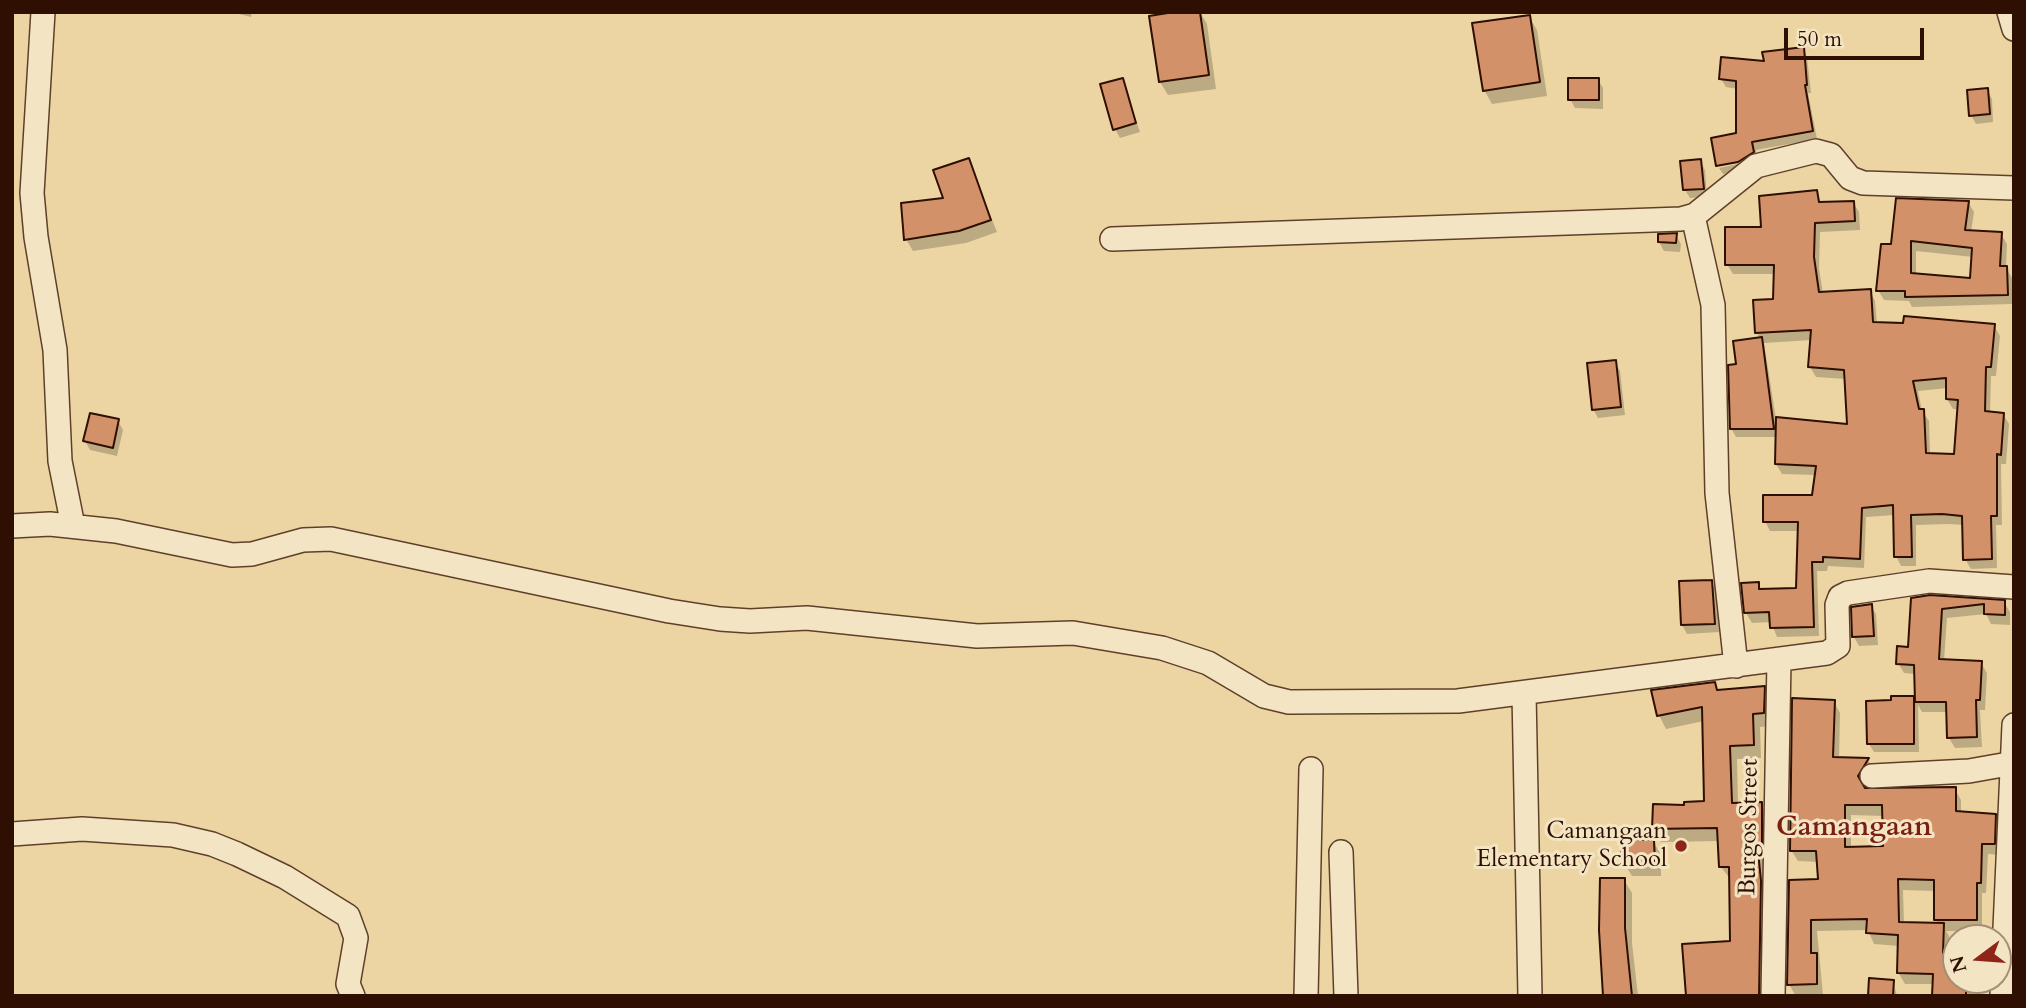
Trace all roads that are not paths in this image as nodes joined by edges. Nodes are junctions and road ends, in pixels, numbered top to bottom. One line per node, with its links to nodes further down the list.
1 (43, 12): 8 (street)
2 (2009, 12): 3 (street)
3 (2014, 29)
4 (2014, 188): 5 (street)
5 (1693, 216): 6 (street); 11 (street)
6 (1112, 239)
7 (12, 526): 8 (street)
8 (73, 526): 12 (street)
9 (2014, 587): 10 (street)
10 (1779, 660): 11 (street); 23 (street, Burgos Street)
11 (1736, 666): 12 (street)
12 (1524, 693): 22 (street)
13 (2014, 725): 14 (street)
14 (2013, 763): 16 (street); 24 (street)
15 (1311, 769): 20 (street)
16 (1872, 776)
17 (12, 834): 19 (street)
18 (1341, 852): 21 (street)
19 (353, 996)
20 (1306, 996)
21 (1346, 996)
22 (1530, 996)
23 (1773, 996)
24 (2002, 996)

